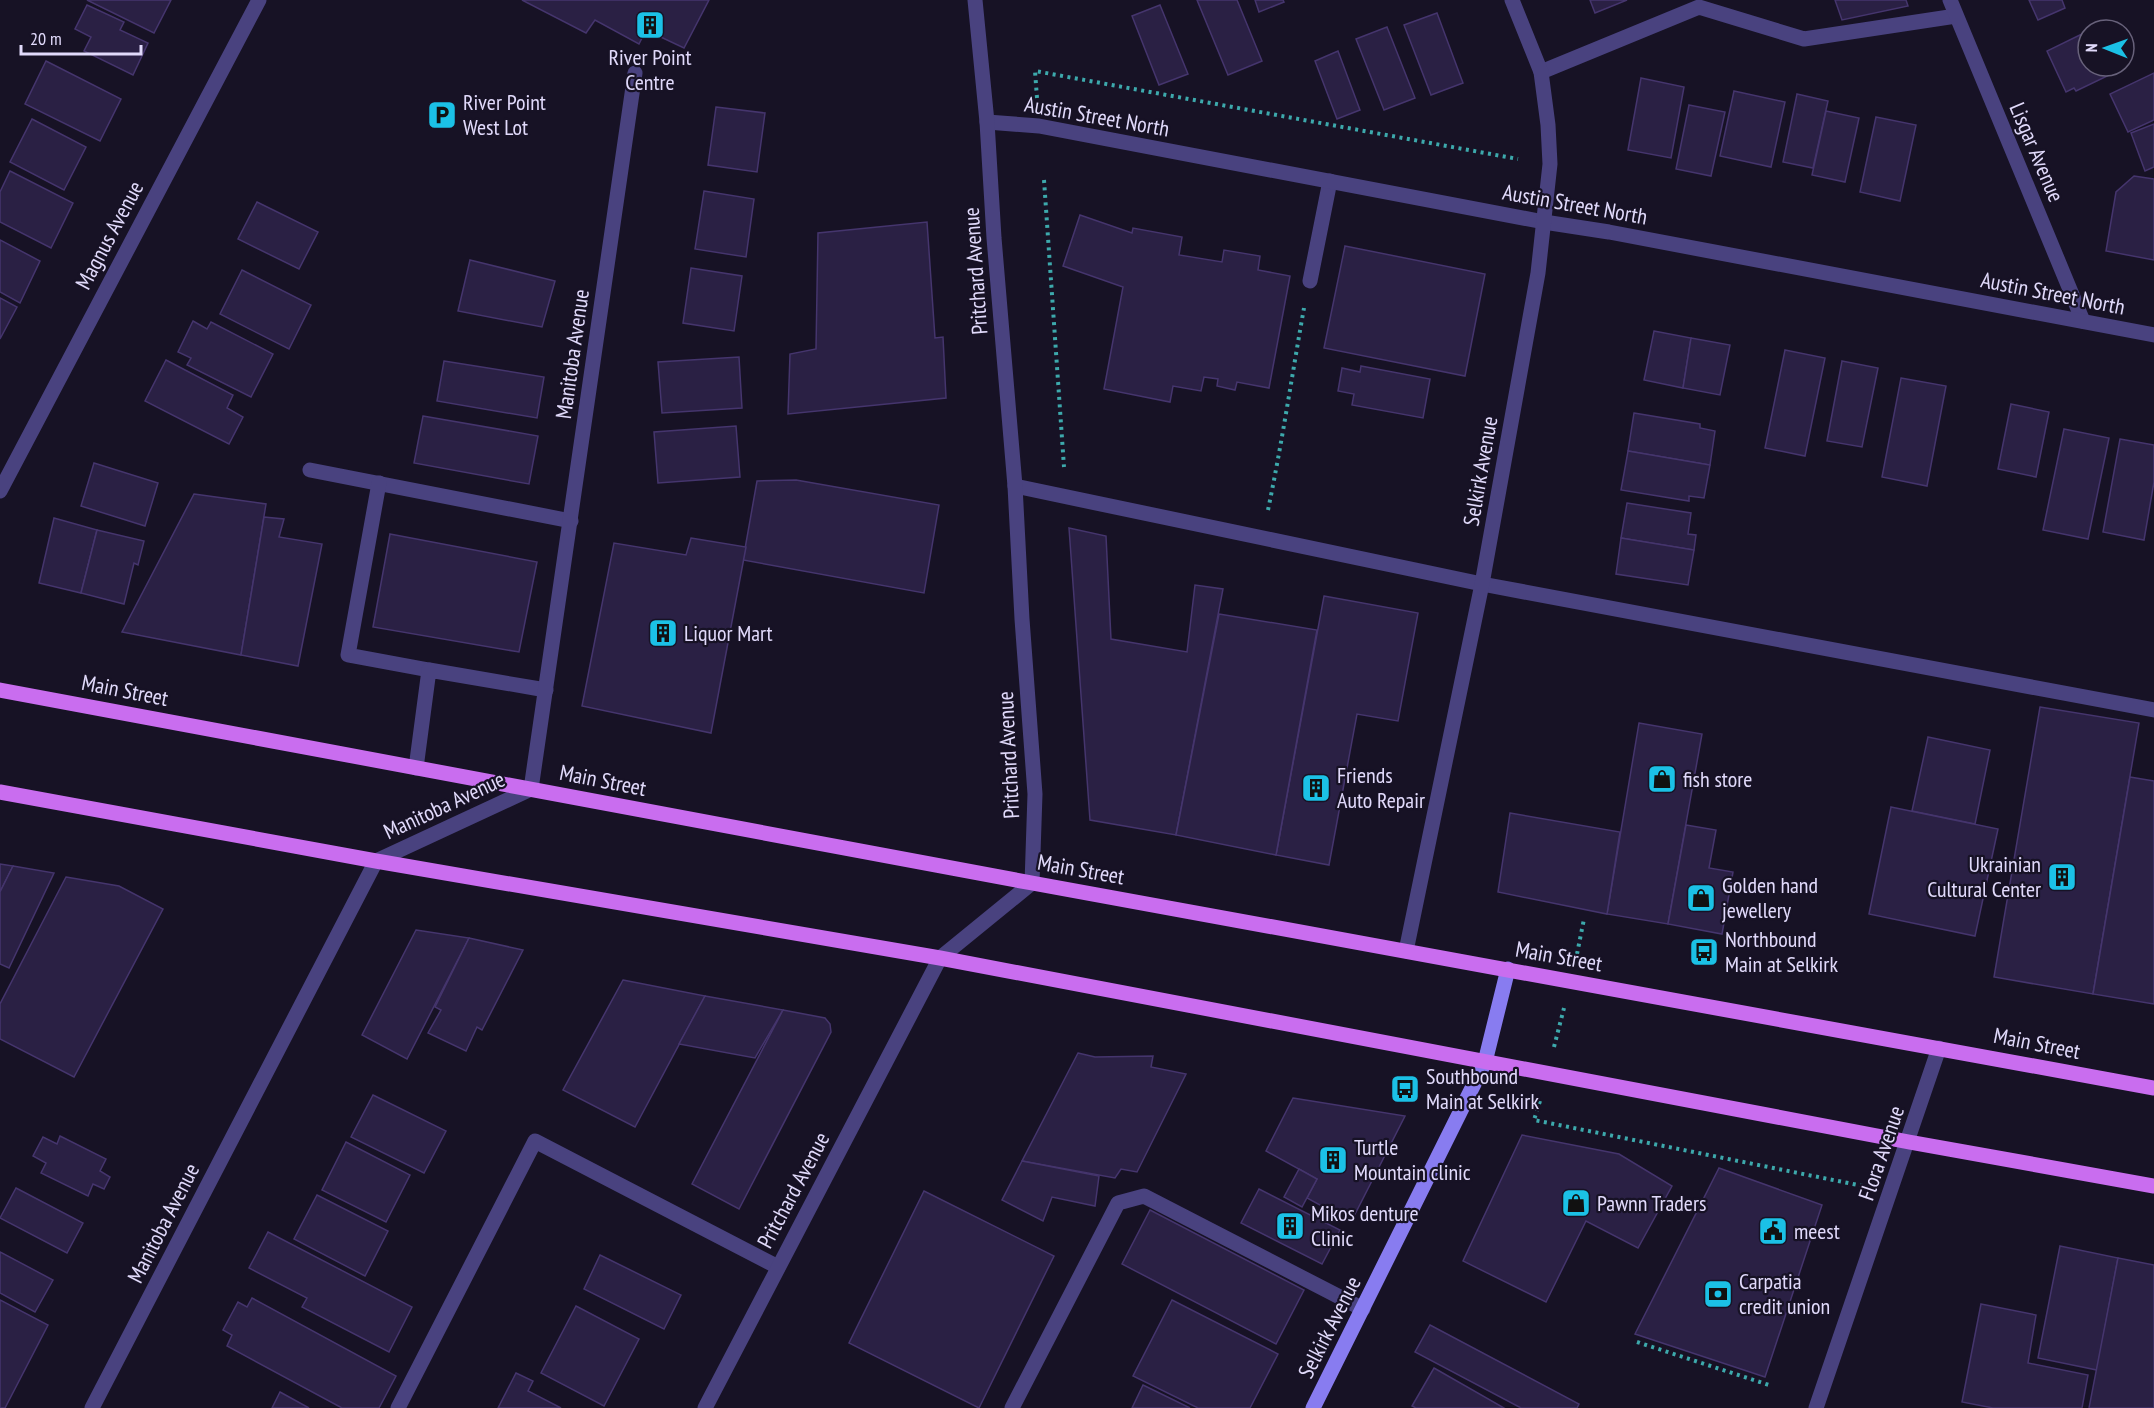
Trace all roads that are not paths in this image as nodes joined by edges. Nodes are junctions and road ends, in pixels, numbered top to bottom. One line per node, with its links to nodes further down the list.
1 (259, 0): 17 (street, Magnus Avenue)
2 (975, 0): 8 (street, Pritchard Avenue)
3 (1512, 0): 6 (street, Selkirk Avenue)
4 (1950, 0): 5 (street, Lisgar Avenue)
5 (1956, 16): 6 (street); 12 (street, Lisgar Avenue)
6 (1540, 72): 10 (street, Selkirk Avenue)
7 (635, 73): 18 (street, Manitoba Avenue)
8 (987, 122): 9 (street, Austin Street North); 16 (street, Pritchard Avenue)
9 (1330, 181): 10 (street, Austin Street North); 11 (street)
10 (1544, 222): 12 (street, Austin Street North); 19 (street, Selkirk Avenue)
11 (1310, 281)
12 (2083, 321): 13 (street, Austin Street North)
13 (2154, 335)
14 (310, 470): 15 (street)
15 (379, 483): 18 (street); 20 (street)
16 (1015, 486): 19 (street); 28 (street, Pritchard Avenue)
17 (0, 491)
18 (571, 522): 22 (street, Manitoba Avenue)
19 (1482, 584): 23 (street); 29 (street, Selkirk Avenue)
20 (429, 670): 22 (street); 24 (street)
21 (0, 690): 24 (main road, Main Street)
22 (546, 690): 25 (street, Manitoba Avenue)
23 (2154, 710)
24 (416, 768): 25 (main road, Main Street)
25 (531, 789): 27 (street, Manitoba Avenue); 28 (main road, Main Street)
26 (0, 792): 27 (main road)
27 (376, 861): 30 (main road); 39 (street, Manitoba Avenue)
28 (1032, 883): 29 (main road, Main Street); 30 (street, Pritchard Avenue)
29 (1406, 951): 31 (main road, Main Street)
30 (940, 958): 33 (main road); 37 (street, Pritchard Avenue)
31 (1508, 969): 32 (main road, Main Street); 33 (main road, Selkirk Avenue)
32 (1939, 1048): 34 (main road, Main Street); 35 (street, Flora Avenue)
33 (1485, 1062): 35 (main road); 38 (main road, Selkirk Avenue)
34 (2154, 1088)
35 (1908, 1142): 36 (main road); 44 (street, Flora Avenue)
36 (2154, 1186)
37 (778, 1267): 40 (street); 41 (street, Pritchard Avenue)
38 (1364, 1309): 42 (street); 43 (main road, Selkirk Avenue)
39 (92, 1408)
40 (398, 1408)
41 (705, 1408)
42 (1012, 1408)
43 (1313, 1408)
44 (1816, 1408)

